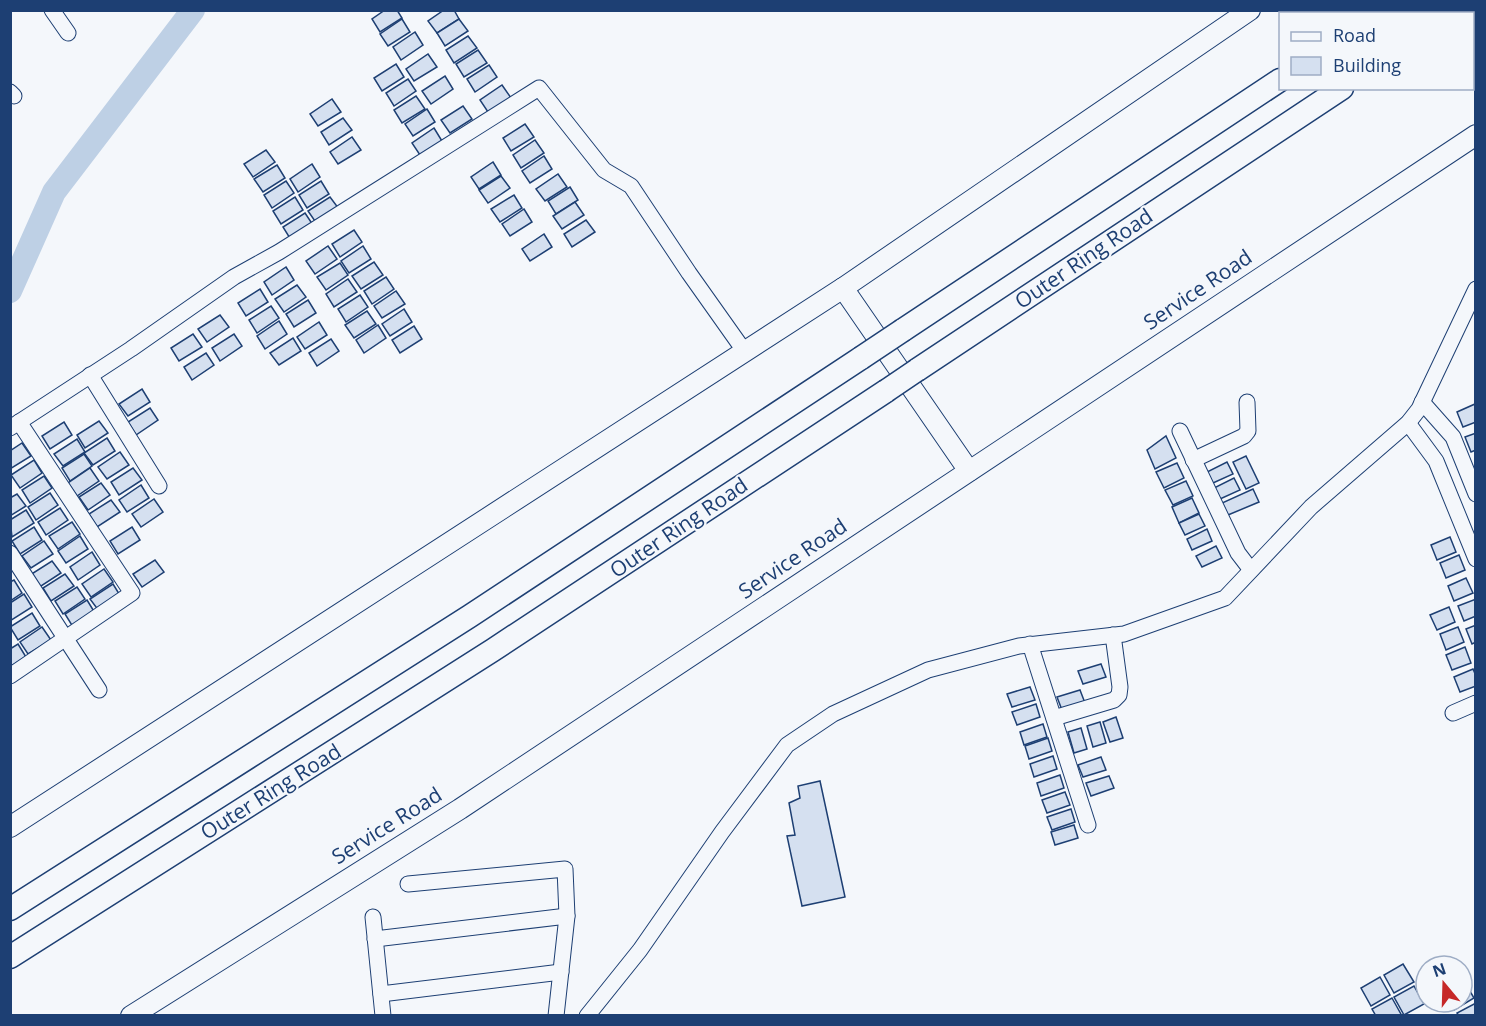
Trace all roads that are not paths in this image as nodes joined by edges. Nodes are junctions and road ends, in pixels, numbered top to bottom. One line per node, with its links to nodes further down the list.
1 (52, 10): 3 (street)
2 (1250, 10): 7 (main road)
3 (68, 33)
4 (1279, 81): 34 (highway, Outer Ring Road, bridge)
5 (1339, 90): 38 (highway, Outer Ring Road, bridge)
6 (1476, 135): 17 (main road, Service Road)
7 (843, 288): 9 (main road); 17 (main road)
8 (1476, 289): 12 (street)
9 (745, 352): 10 (street); 32 (main road)
10 (90, 375): 14 (street); 18 (street)
11 (1247, 402): 16 (street)
12 (1422, 402): 13 (street); 19 (street)
13 (1408, 423): 21 (street); 22 (street)
14 (15, 425): 24 (street)
15 (1180, 431): 16 (street)
16 (1193, 460): 22 (street)
17 (969, 471): 41 (main road, Service Road)
18 (159, 486)
19 (1476, 494)
20 (10, 553): 24 (street)
21 (1476, 559)
22 (1251, 570): 23 (street)
23 (1113, 635): 25 (street); 30 (street)
24 (65, 638): 26 (street); 27 (street)
25 (1030, 644): 30 (street); 44 (street)
26 (10, 676)
27 (99, 690)
28 (1476, 703): 29 (street)
29 (1453, 713)
30 (1054, 718): 31 (street)
31 (1088, 825)
32 (10, 827)
33 (408, 884): 35 (street)
34 (10, 909)
35 (567, 916): 37 (street); 39 (street)
36 (373, 917): 37 (street)
37 (375, 939): 40 (street)
38 (10, 957)
39 (561, 972): 40 (street); 43 (street)
40 (381, 994): 42 (street)
41 (131, 1016)
42 (383, 1016)
43 (556, 1016)
44 (587, 1016)

